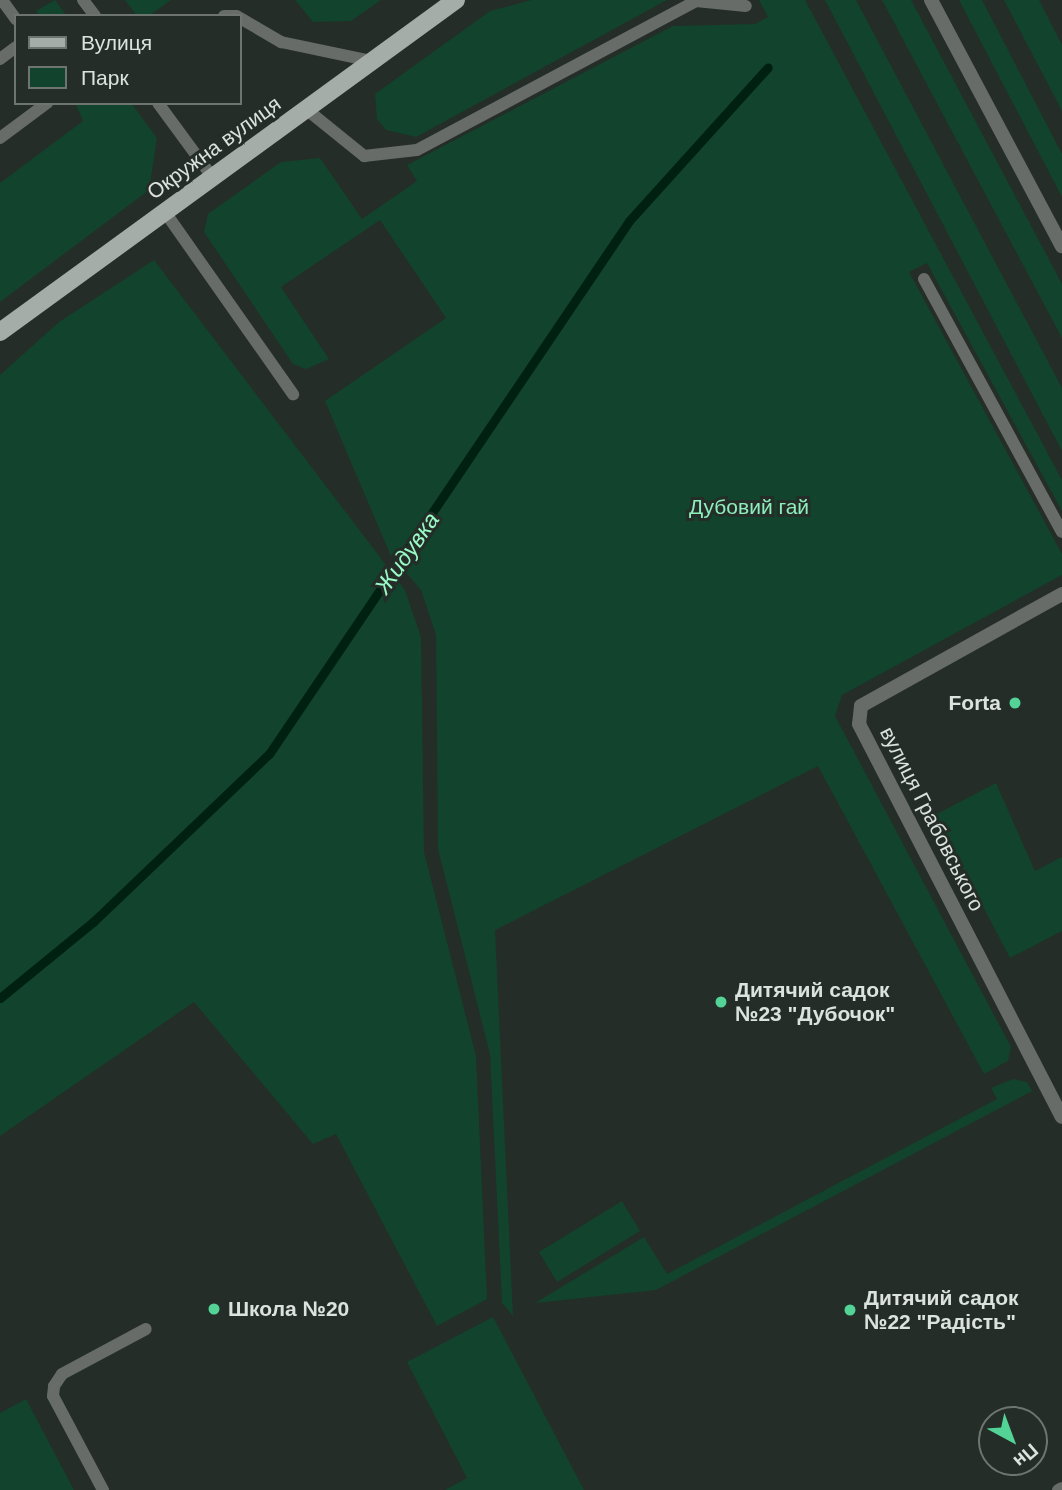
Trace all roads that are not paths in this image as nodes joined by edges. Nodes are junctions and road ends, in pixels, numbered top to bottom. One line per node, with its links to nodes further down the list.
1 (2, 0): 5 (lane)
2 (456, 0): 7 (main road, Окружна вулиця)
3 (931, 0): 14 (street)
4 (746, 6): 10 (lane)
5 (14, 16)
6 (242, 19): 7 (lane)
7 (372, 61): 10 (main road, Окружна вулиця)
8 (44, 105): 11 (lane)
9 (159, 105): 12 (lane)
10 (306, 109): 12 (main road, Окружна вулиця)
11 (0, 138)
12 (213, 178): 13 (main road, Окружна вулиця)
13 (165, 212): 16 (main road, Окружна вулиця); 17 (lane)
14 (1062, 246)
15 (924, 279): 18 (lane)
16 (0, 332)
17 (293, 394)
18 (1062, 532)
19 (1062, 594): 20 (street, вулиця Грабовського)
20 (1058, 1097): 21 (street, вулиця Грабовського)
21 (1062, 1117)
22 (146, 1329): 23 (lane)
23 (103, 1490)

